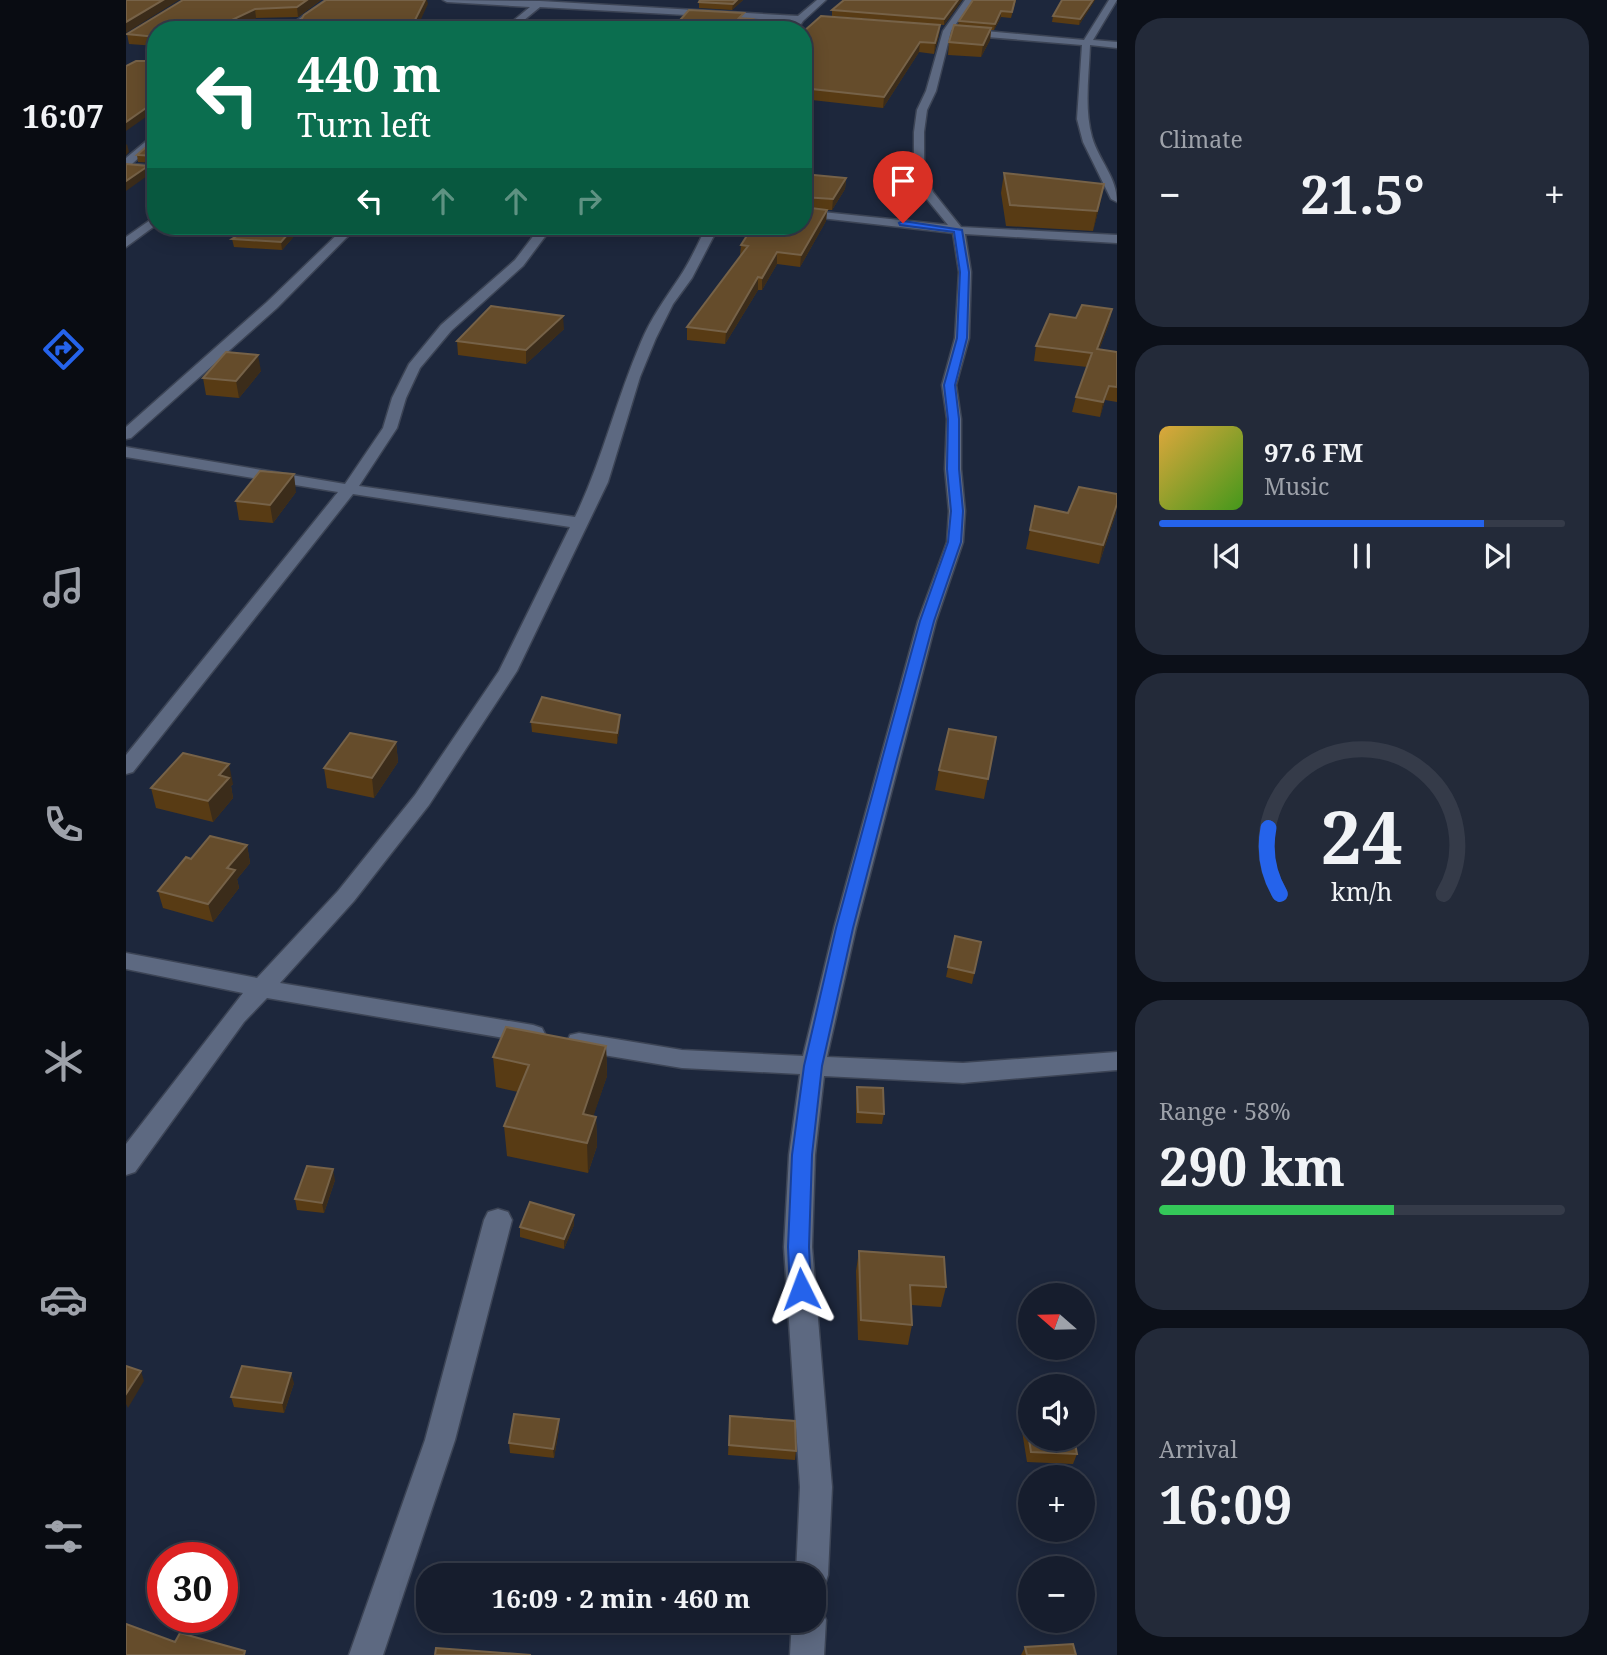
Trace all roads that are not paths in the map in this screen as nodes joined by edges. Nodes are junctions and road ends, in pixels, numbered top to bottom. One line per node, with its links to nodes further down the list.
1 (331, 0): 11 (street)
2 (447, 0): 7 (street)
3 (677, 0): 8 (street)
4 (822, 0): 9 (street)
5 (969, 0): 15 (street)
6 (1113, 0): 16 (street)
7 (541, 3): 8 (street); 12 (street)
8 (658, 13): 9 (street); 13 (street)
9 (800, 19): 10 (street)
10 (814, 20)
11 (300, 21)
12 (518, 21)
13 (652, 21)
14 (934, 30): 15 (street)
15 (947, 31): 16 (street); 24 (street)
16 (1086, 44): 17 (street); 21 (street)
17 (1117, 45)
18 (147, 145): 19 (street)
19 (126, 166): 20 (street)
20 (147, 168)
21 (1117, 199)
22 (812, 213): 24 (street)
23 (147, 226): 29 (street)
24 (958, 230): 28 (street); 38 (street)
25 (343, 235): 30 (street)
26 (540, 235): 32 (street)
27 (708, 235): 33 (street)
28 (1117, 239)
29 (126, 243)
30 (126, 435)
31 (126, 452): 32 (street)
32 (349, 489): 33 (street); 34 (street)
33 (579, 523): 36 (street)
34 (126, 768)
35 (126, 961): 36 (street)
36 (261, 988): 38 (street); 39 (street)
37 (1117, 1061): 38 (street)
38 (813, 1066): 41 (street)
39 (126, 1164)
40 (498, 1220): 43 (street)
41 (813, 1563)
42 (808, 1633): 44 (street)
43 (366, 1655)
44 (807, 1655)

